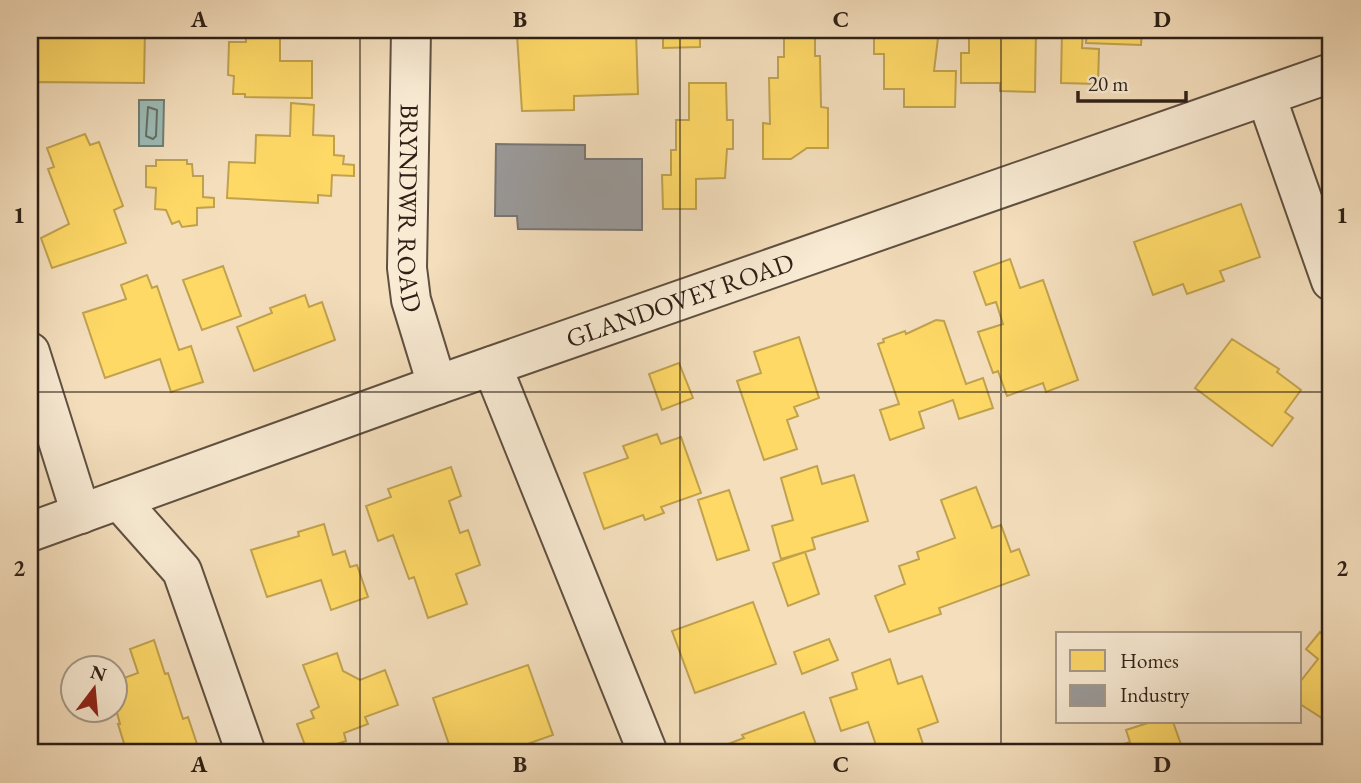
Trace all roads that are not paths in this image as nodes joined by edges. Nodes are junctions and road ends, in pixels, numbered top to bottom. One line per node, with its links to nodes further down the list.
1 (411, 30): 7 (street, BRYNDWR ROAD)
2 (1331, 73): 3 (street, GLANDOVEY ROAD)
3 (1266, 96): 4 (street); 6 (street, GLANDOVEY ROAD)
4 (1331, 281)
5 (30, 352): 9 (street)
6 (492, 366): 7 (street, GLANDOVEY ROAD); 12 (street)
7 (437, 385): 8 (street, GLANDOVEY ROAD)
8 (118, 500): 9 (street, GLANDOVEY ROAD); 11 (street)
9 (81, 514): 10 (street, GLANDOVEY ROAD)
10 (30, 532)
11 (246, 753)
12 (648, 753)

